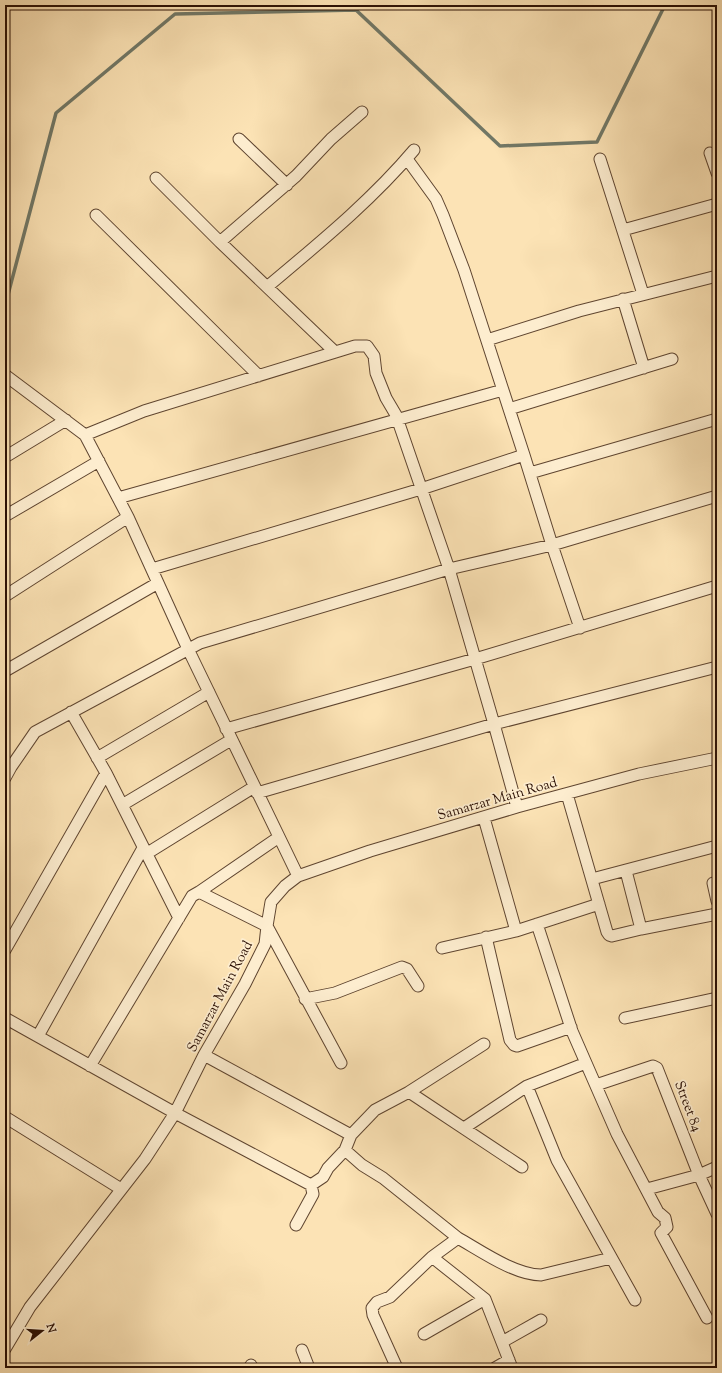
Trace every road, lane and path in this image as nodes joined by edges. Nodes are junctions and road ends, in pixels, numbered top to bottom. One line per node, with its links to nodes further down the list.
1 (362, 112): 7 (street)
2 (239, 139): 7 (street)
3 (710, 153): 5 (street)
4 (600, 159): 10 (street)
5 (717, 173)
6 (156, 178): 11 (street)
7 (287, 185): 11 (street)
8 (717, 204): 10 (street)
9 (96, 215): 21 (street)
10 (623, 230): 14 (street)
11 (220, 242): 13 (street)
12 (717, 276): 14 (street)
13 (267, 287): 16 (street); 17 (street)
14 (643, 294): 15 (street)
15 (623, 299): 16 (street); 19 (street)
16 (487, 340): 22 (street)
17 (335, 352): 21 (street); 26 (street)
18 (672, 359): 19 (street)
19 (644, 368): 23 (street)
20 (5, 374): 25 (street)
21 (259, 376): 27 (street)
22 (503, 390): 23 (street); 26 (street)
23 (509, 409): 28 (street)
24 (717, 419): 31 (street)
25 (66, 420): 27 (street); 29 (street)
26 (398, 420): 32 (street); 34 (street)
27 (85, 435): 30 (street)
28 (524, 455): 31 (street); 32 (street)
29 (5, 458)
30 (99, 460): 34 (street); 35 (street)
31 (530, 473): 37 (street)
32 (421, 489): 38 (street); 39 (street)
33 (717, 496): 37 (street)
34 (118, 498): 36 (street)
35 (5, 516)
36 (128, 517): 38 (street); 42 (street)
37 (552, 545): 39 (street); 43 (street)
38 (152, 569): 40 (street)
39 (449, 569): 44 (street); 45 (street)
40 (158, 583): 44 (street); 47 (street)
41 (717, 586): 43 (street)
42 (5, 596)
43 (580, 628): 45 (street)
44 (188, 649): 48 (street); 49 (street)
45 (476, 659): 50 (street); 51 (street)
46 (717, 667): 50 (street)
47 (5, 671)
48 (209, 692): 51 (street); 53 (street)
49 (71, 712): 53 (street); 56 (street)
50 (494, 724): 57 (street); 60 (street)
51 (226, 729): 52 (street)
52 (231, 740): 57 (street); 59 (street)
53 (97, 758): 55 (street)
54 (717, 758): 58 (street, Samarzar Main Road)
55 (106, 773): 59 (street); 80 (street)
56 (5, 778)
57 (256, 790): 62 (street); 64 (street)
58 (567, 794): 60 (street, Samarzar Main Road); 67 (street)
59 (122, 805): 64 (street)
60 (517, 807): 61 (street, Samarzar Main Road)
61 (484, 818): 66 (street, Samarzar Main Road); 77 (street)
62 (279, 837): 66 (street); 69 (street)
63 (717, 846): 65 (street)
64 (144, 851): 73 (street); 87 (street)
65 (626, 870): 67 (street); 76 (street)
66 (298, 876): 75 (street, Samarzar Main Road)
67 (592, 879): 71 (street)
68 (713, 883): 70 (street)
69 (199, 892): 73 (street); 75 (street)
70 (717, 901)
71 (599, 904): 74 (street); 76 (street)
72 (717, 914): 76 (street)
73 (179, 918): 92 (street)
74 (537, 924): 77 (street); 86 (street)
75 (267, 926): 83 (street); 89 (street, Samarzar Main Road)
76 (641, 929)
77 (516, 931): 78 (street)
78 (486, 937): 79 (street); 86 (street)
79 (442, 948)
80 (5, 950)
81 (418, 986): 83 (street)
82 (717, 998): 85 (street)
83 (305, 999): 91 (street)
84 (5, 1018): 87 (street)
85 (625, 1018)
86 (571, 1027): 90 (street)
87 (38, 1036): 92 (street)
88 (484, 1044): 95 (street)
89 (204, 1055): 96 (street, Samarzar Main Road); 99 (street)
90 (586, 1063): 93 (street); 94 (street)
91 (341, 1064)
92 (90, 1066): 96 (street)
93 (596, 1085): 103 (street, Street 84); 106 (street)
94 (527, 1086): 98 (street); 111 (street)
95 (409, 1092): 98 (street); 99 (street)
96 (175, 1113): 104 (street); 105 (street, Samarzar Main Road)
97 (5, 1117): 105 (street)
98 (464, 1128): 101 (street)
99 (351, 1135): 100 (street)
100 (345, 1150): 104 (street); 109 (street)
101 (522, 1166)
102 (717, 1167): 103 (street)
103 (699, 1175): 106 (street); 107 (street, Street 84)
104 (310, 1185): 108 (street)
105 (121, 1189): 118 (street, Samarzar Main Road)
106 (647, 1189): 114 (street)
107 (717, 1214)
108 (296, 1225)
109 (458, 1238): 110 (street); 111 (street)
110 (432, 1256): 112 (street); 122 (street)
111 (611, 1258): 113 (street)
112 (485, 1299): 116 (street); 117 (street)
113 (634, 1300)
114 (707, 1318)
115 (542, 1320): 117 (street)
116 (424, 1334)
117 (502, 1342): 120 (street)
118 (5, 1348)
119 (302, 1350): 121 (street)
120 (511, 1364): 123 (street)
121 (309, 1368)
122 (397, 1368)
123 (495, 1368)

